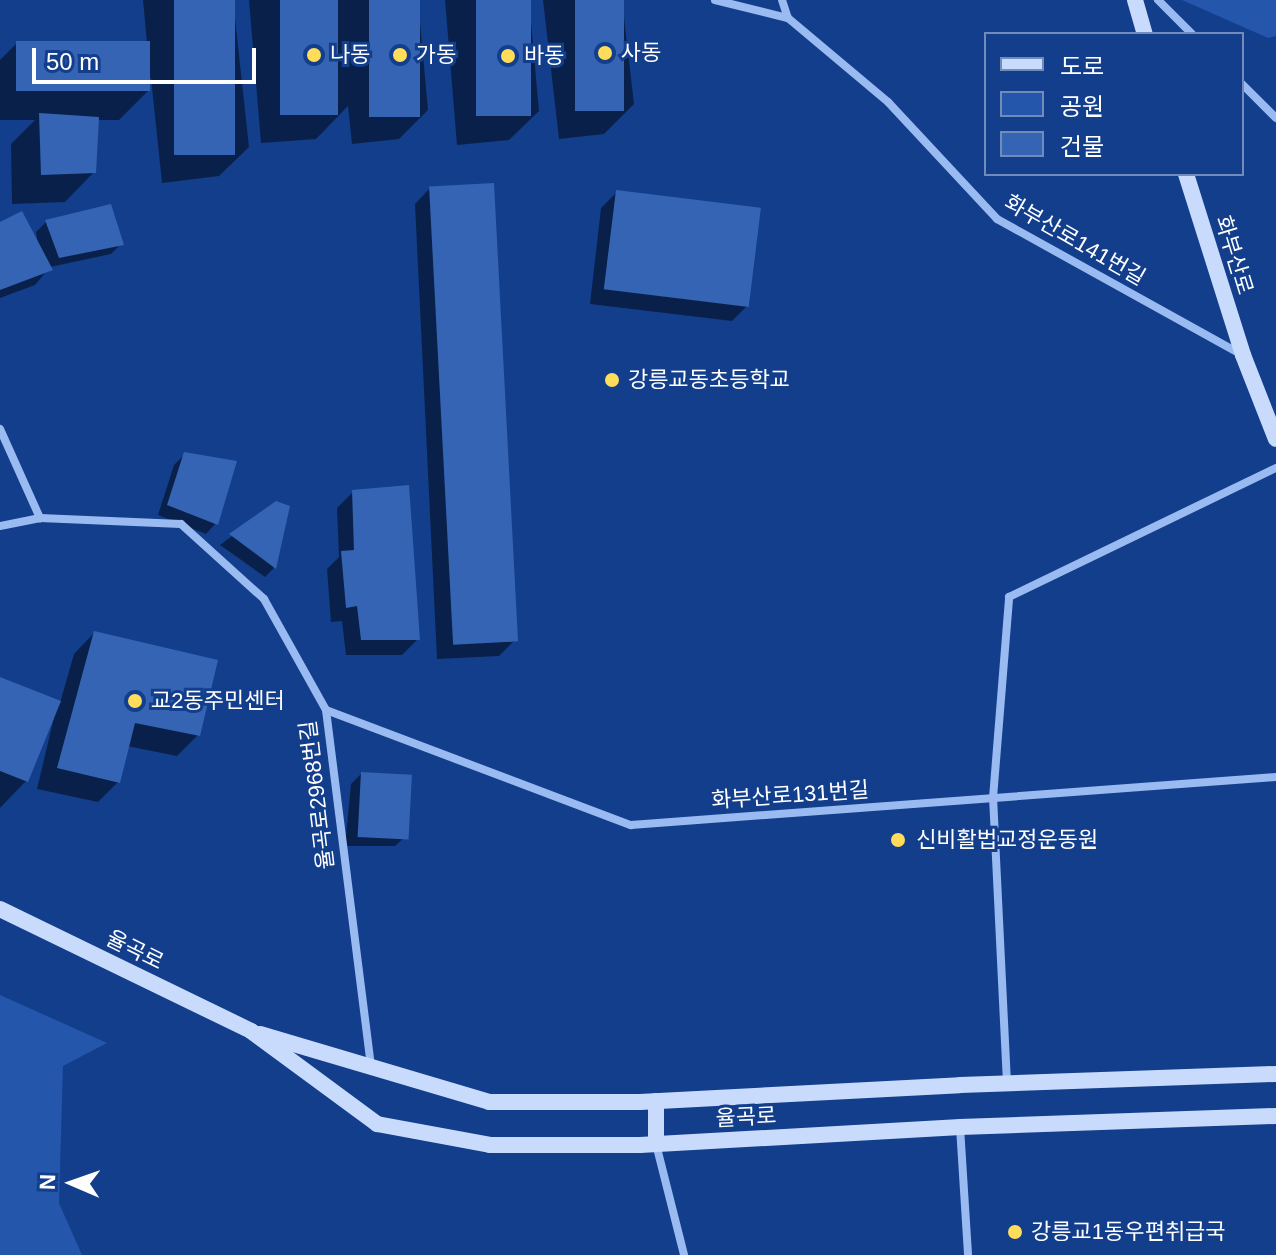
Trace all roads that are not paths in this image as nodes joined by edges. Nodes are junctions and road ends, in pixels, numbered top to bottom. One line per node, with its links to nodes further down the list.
1 (715, 0): 5 (street, 화부산로141번길)
2 (782, 0): 5 (street)
3 (1135, 0): 6 (street)
4 (1158, 0): 7 (street)
5 (788, 18): 11 (street, 화부산로141번길)
6 (1144, 32)
7 (1190, 32)
8 (1244, 86): 9 (street)
9 (1276, 118)
10 (1187, 176): 11 (street, 화부산로)
11 (1243, 355): 13 (street, 화부산로)
12 (0, 429): 15 (street)
13 (1276, 439)
14 (1276, 468): 19 (street)
15 (40, 518): 16 (street, 율곡로2968번길); 17 (street, 율곡로2968번길)
16 (0, 526)
17 (326, 710): 19 (street, 화부산로131번길); 22 (street, 율곡로2968번길)
18 (1276, 777): 19 (street, 화부산로131번길)
19 (993, 798): 24 (street)
20 (0, 909): 21 (street, 율곡로)
21 (251, 1031): 22 (street, 율곡로); 28 (street, 율곡로)
22 (371, 1065): 25 (street, 율곡로)
23 (1276, 1074): 24 (street, 율곡로)
24 (1007, 1084): 25 (street, 율곡로)
25 (656, 1101): 28 (street)
26 (1276, 1116): 27 (street, 율곡로)
27 (960, 1127): 28 (street, 율곡로); 30 (street)
28 (656, 1144): 29 (street)
29 (684, 1255)
30 (968, 1255)

